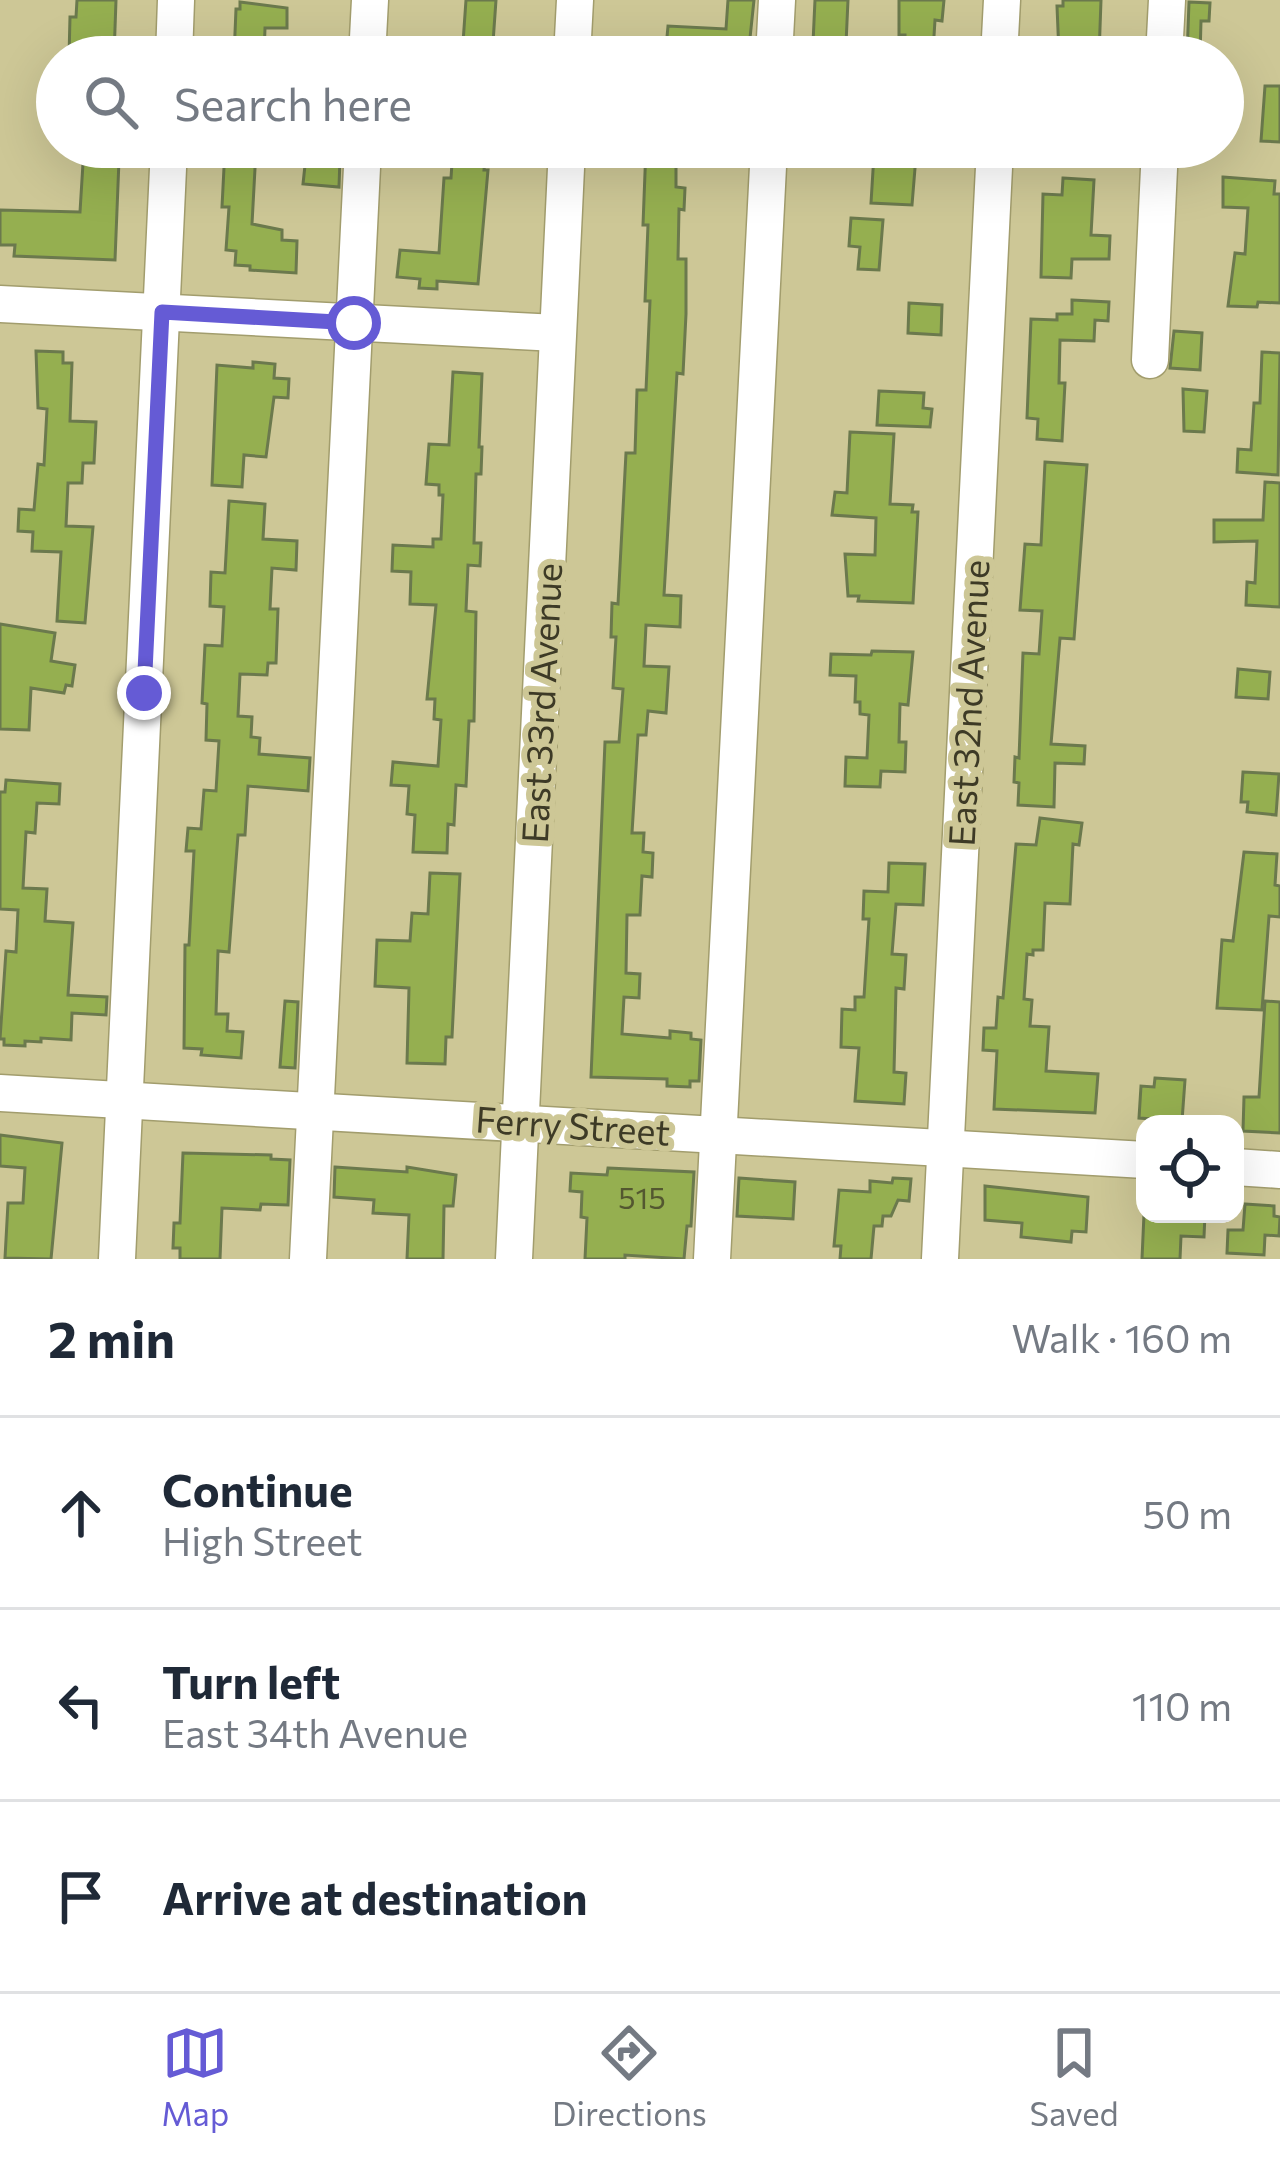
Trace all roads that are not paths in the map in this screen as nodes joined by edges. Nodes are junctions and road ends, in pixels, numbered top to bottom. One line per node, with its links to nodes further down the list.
1 (176, 0): 7 (street)
2 (370, 0): 8 (street)
3 (575, 0): 9 (street)
4 (777, 0): 10 (street)
5 (1002, 0): 11 (street)
6 (1167, 0): 12 (street)
7 (175, 36)
8 (369, 36)
9 (573, 36)
10 (775, 36)
11 (1000, 36)
12 (1165, 36)
13 (169, 168): 20 (street)
14 (362, 168): 21 (street)
15 (566, 168): 22 (street, East 33rd Avenue)
16 (769, 168): 28 (street)
17 (993, 168): 29 (street, East 32nd Avenue)
18 (1159, 168): 23 (street)
19 (0, 304): 20 (street)
20 (162, 312): 21 (street); 25 (street)
21 (354, 323): 22 (street); 26 (street)
22 (557, 333): 27 (street, East 33rd Avenue)
23 (1150, 360)
24 (0, 1093): 25 (street, Ferry Street)
25 (124, 1099): 26 (street, Ferry Street); 33 (street)
26 (315, 1109): 27 (street, Ferry Street); 34 (street)
27 (521, 1120): 28 (street, Ferry Street); 35 (street, East 33rd Avenue)
28 (719, 1133): 29 (street, Ferry Street); 36 (street)
29 (945, 1146): 30 (street, Ferry Street); 37 (street, East 32nd Avenue)
30 (1136, 1159)
31 (1244, 1168): 32 (street)
32 (1280, 1170)
33 (117, 1259)
34 (308, 1259)
35 (514, 1259)
36 (712, 1259)
37 (940, 1259)

